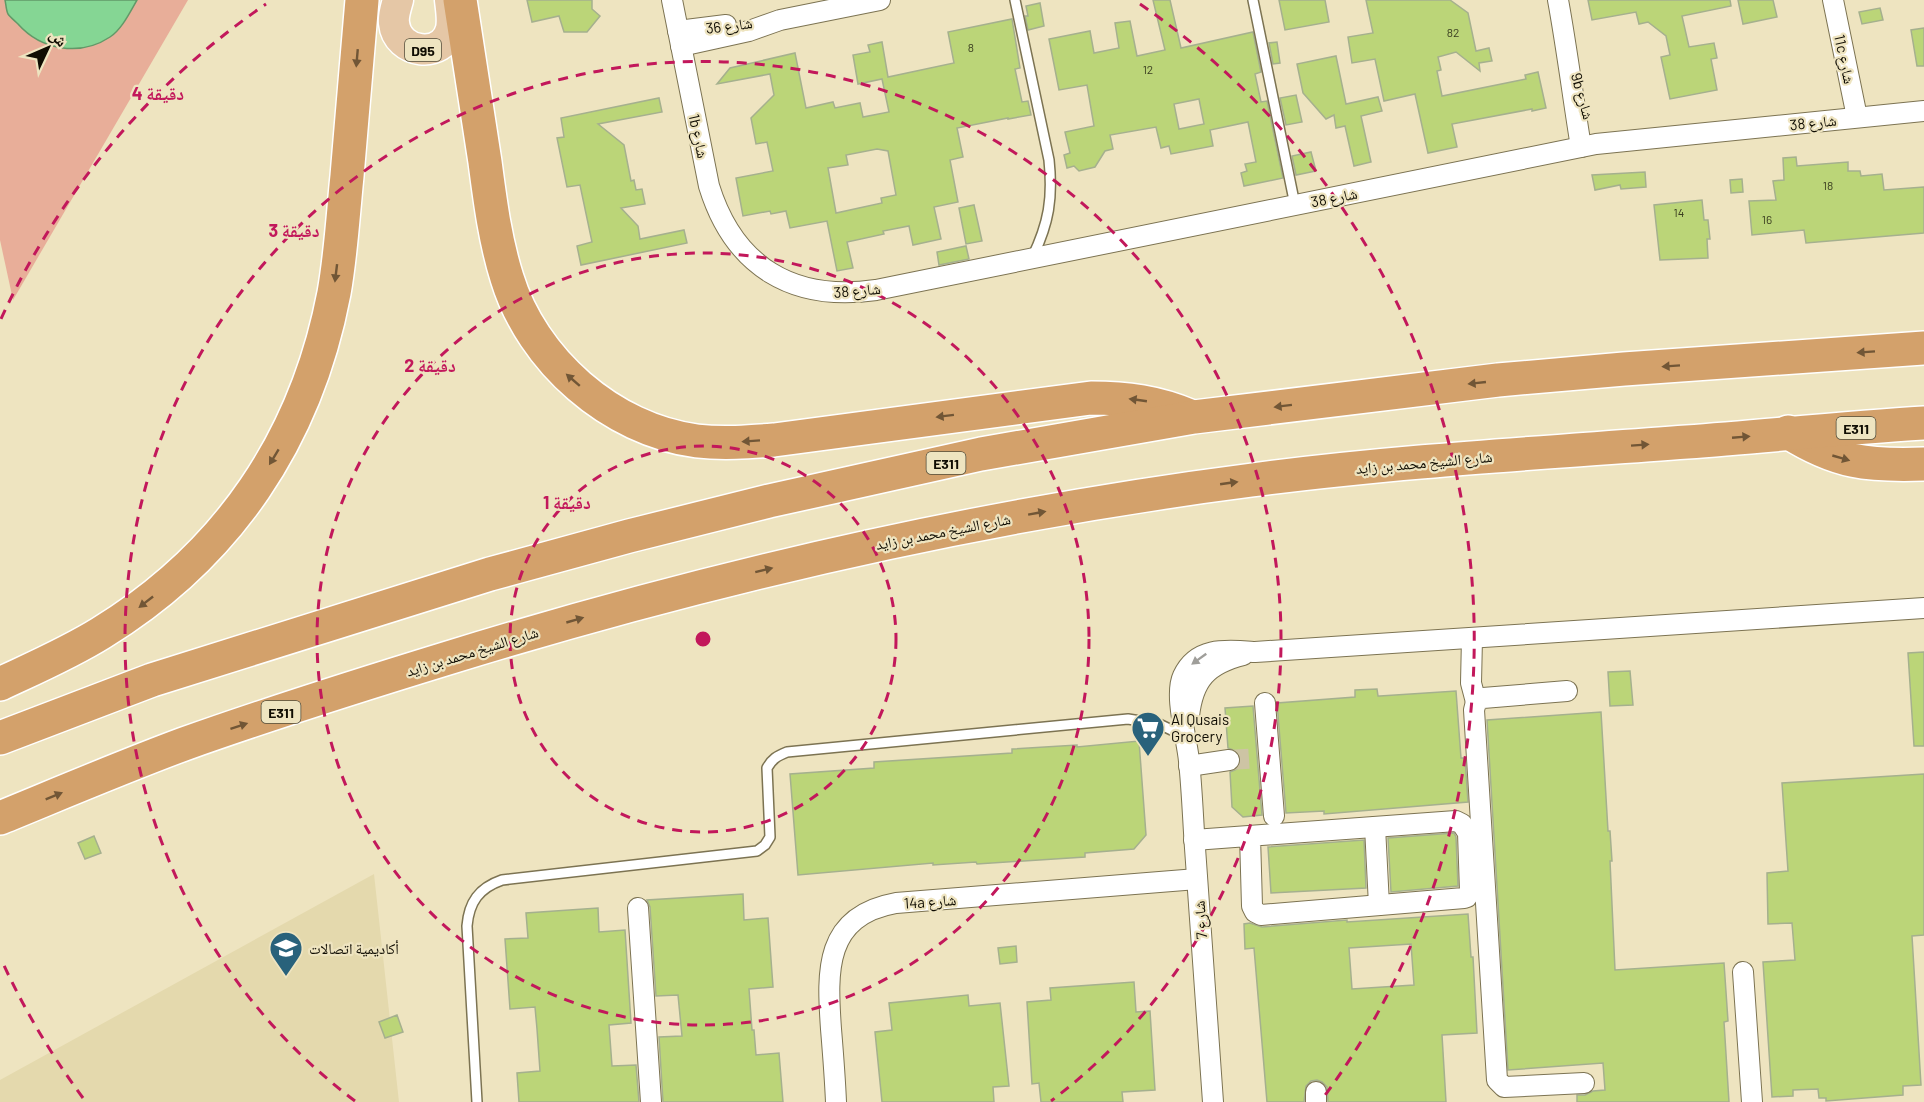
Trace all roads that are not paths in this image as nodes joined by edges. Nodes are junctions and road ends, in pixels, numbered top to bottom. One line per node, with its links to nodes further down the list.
1 (362, 0): 25 (highway, one-way to 25)
2 (398, 0): 3 (main road, D95)
3 (450, 0)
4 (460, 0): 19 (highway, one-way to 4)
5 (672, 0): 11 (street, 1b شارع)
6 (879, 0): 11 (street, شارع 36)
7 (1015, 0): 16 (lane)
8 (1253, 0): 15 (lane)
9 (1558, 0): 14 (street, 9b شارع)
10 (1833, 0): 13 (street, 11c شارع)
11 (679, 39): 17 (street, 1b شارع)
12 (1924, 111): 13 (street, شارع 38)
13 (1857, 117): 14 (street, شارع 38)
14 (1589, 146): 15 (street, شارع 38)
15 (1295, 205): 16 (street, شارع 38)
16 (1032, 258): 17 (street, شارع 38)
17 (754, 261)
18 (1924, 348): 19 (highway, E311, one-way to 19)
19 (1194, 417): 30 (highway, E311)
20 (1924, 423): 21 (highway, شارع الشيخ محمد بن زايد / E311)
21 (1788, 432): 22 (highway, one-way to 22); 34 (highway, شارع الشيخ محمد بن زايد / E311, one-way to 21)
22 (1924, 464)
23 (1924, 608): 24 (street, شارع 7)
24 (1472, 638): 27 (street); 29 (street, شارع 7)
25 (0, 684)
26 (1567, 691): 27 (street)
27 (1476, 702): 43 (street)
28 (1265, 703): 33 (street)
29 (1186, 737): 32 (street, شارع 7); 44 (lane)
30 (0, 738)
31 (1229, 760): 32 (street)
32 (1190, 766): 37 (street, شارع 7)
33 (1274, 816)
34 (0, 818)
35 (1375, 827): 36 (street); 39 (street); 39 (street)
36 (1250, 836): 37 (street); 39 (street)
37 (1194, 840): 38 (street, شارع 7)
38 (1197, 879): 46 (street, 14a شارع); 47 (street, شارع 7)
39 (1379, 905)
40 (638, 908): 45 (street)
41 (1743, 972): 49 (street)
42 (1584, 1083): 43 (street)
43 (1540, 1086): 48 (street)
44 (477, 1102)
45 (651, 1102)
46 (836, 1102)
47 (1213, 1102)
48 (1525, 1102)
49 (1752, 1102)

